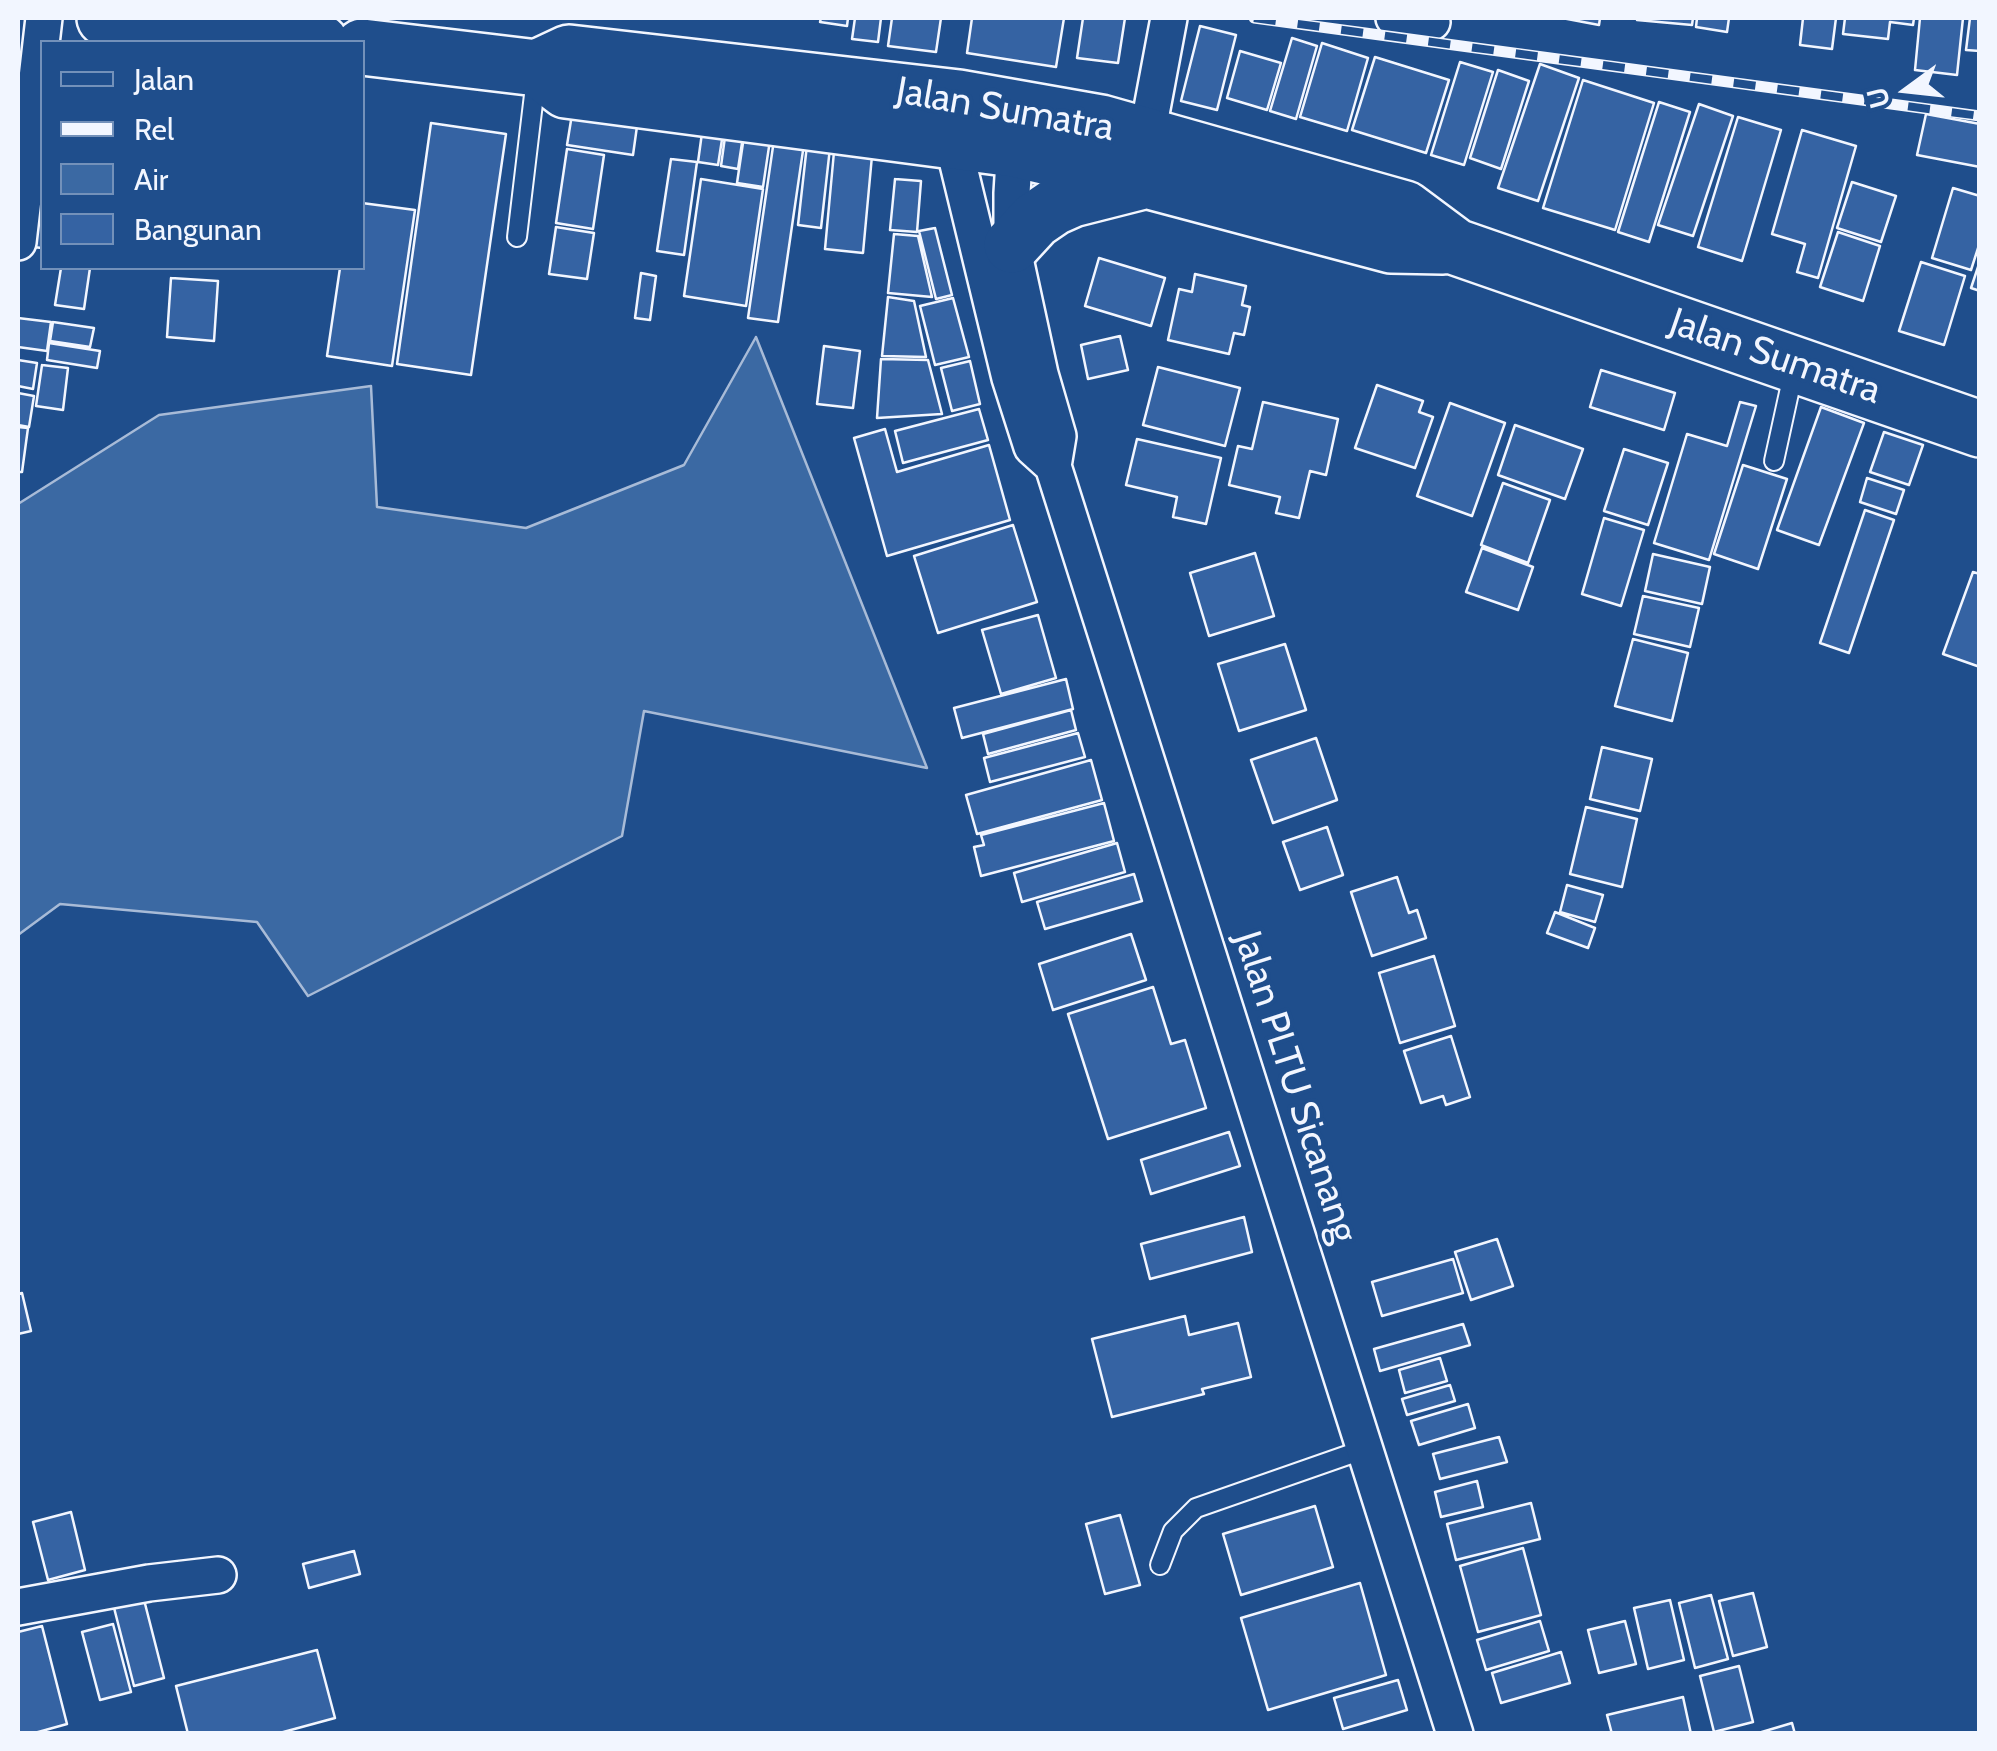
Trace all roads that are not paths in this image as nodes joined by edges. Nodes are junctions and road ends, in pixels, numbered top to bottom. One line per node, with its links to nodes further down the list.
1 (105, 18): 5 (highway)
2 (1170, 18): 11 (street)
3 (1394, 18): 4 (street)
4 (1432, 22)
5 (302, 40)
6 (365, 48): 8 (highway, Jalan Sumatra)
7 (40, 52): 13 (street)
8 (537, 68): 9 (highway, Jalan Sumatra); 12 (lane)
9 (956, 119): 10 (highway, Jalan Sumatra); 18 (street, Jalan PLTU Sicanang)
10 (1016, 128): 11 (highway, Jalan Sumatra); 14 (street, Jalan PLTU Sicanang)
11 (1147, 158): 14 (highway); 15 (highway, Jalan Sumatra)
12 (517, 237)
13 (18, 242)
14 (1012, 244): 18 (street, Jalan PLTU Sicanang)
15 (1796, 365): 16 (highway, Jalan Sumatra); 17 (lane)
16 (1980, 430)
17 (1774, 461)
18 (1053, 466): 19 (street, Jalan PLTU Sicanang)
19 (1365, 1450): 20 (lane); 23 (street, Jalan PLTU Sicanang)
20 (1160, 1565)
21 (218, 1576): 22 (street)
22 (18, 1608)
23 (1455, 1734)

